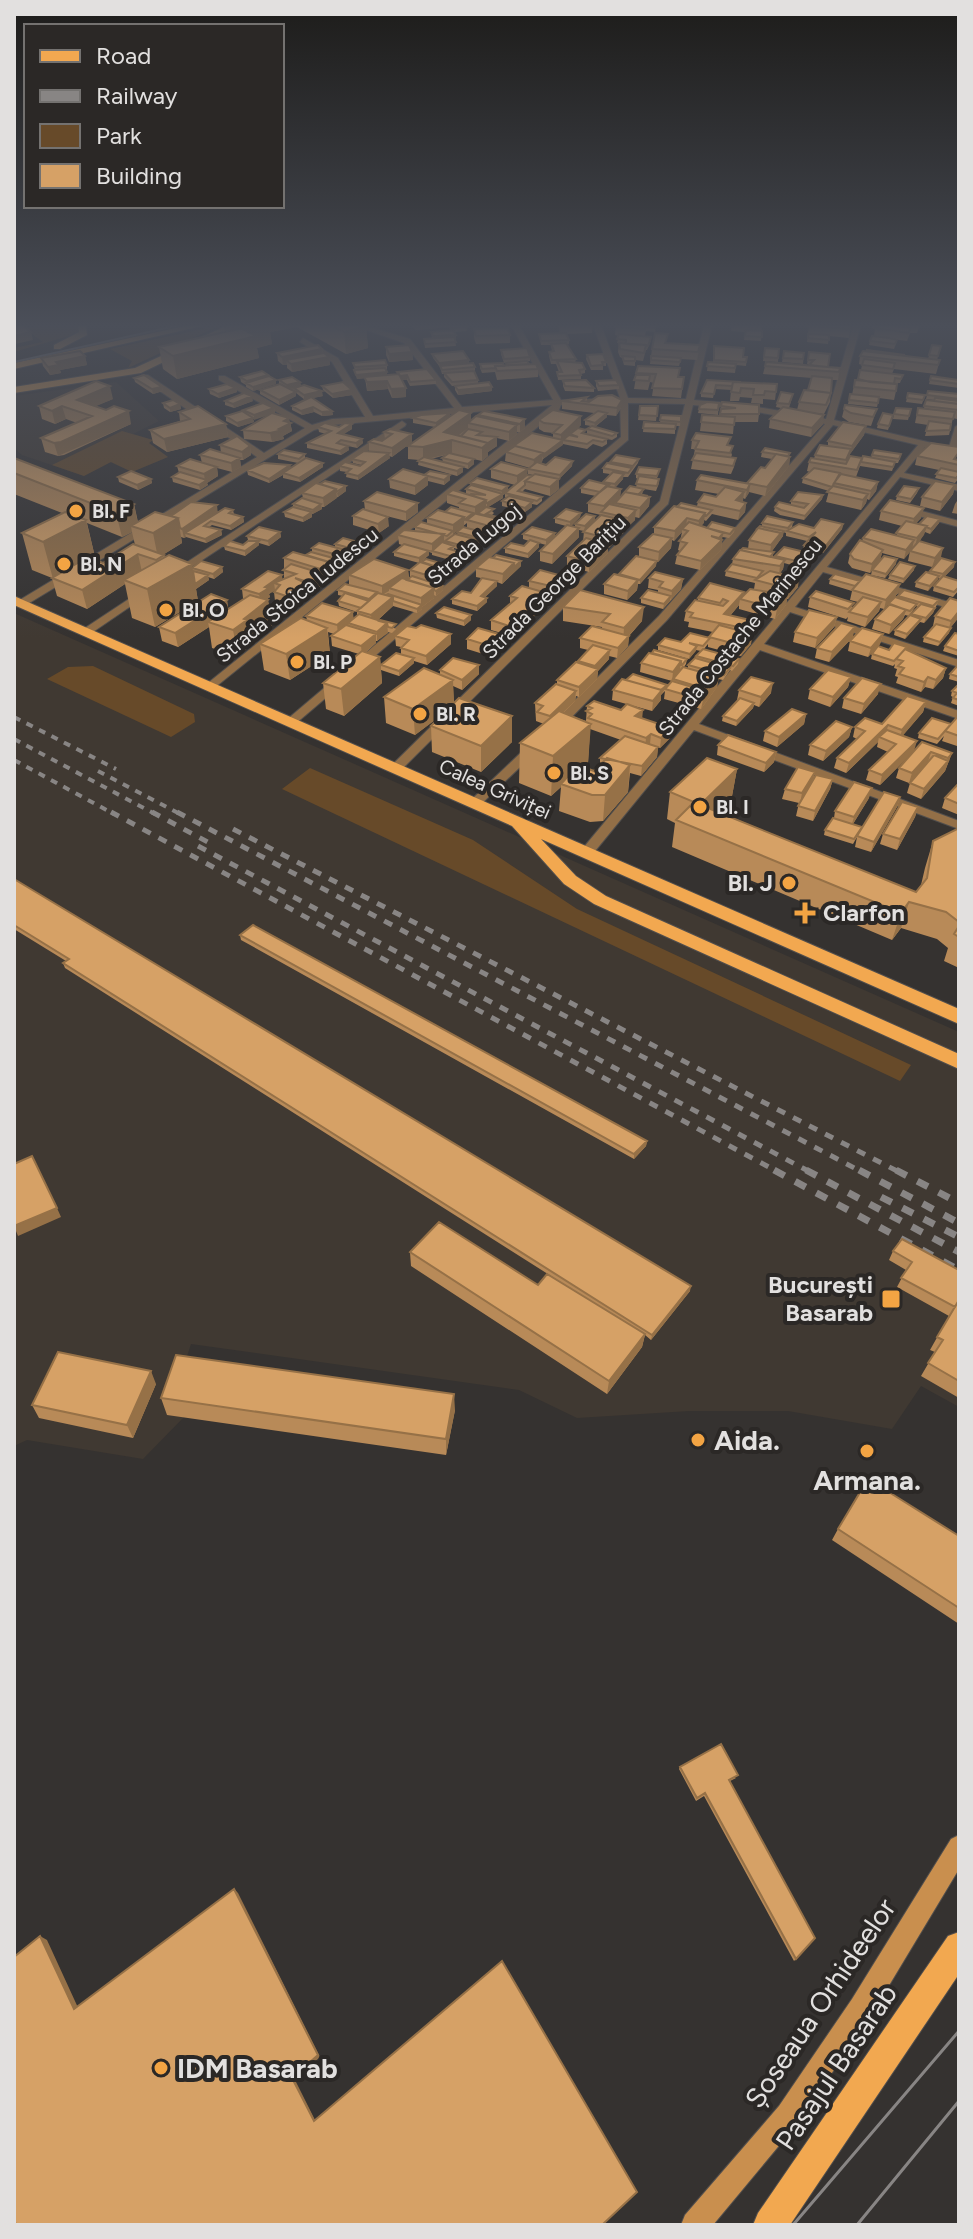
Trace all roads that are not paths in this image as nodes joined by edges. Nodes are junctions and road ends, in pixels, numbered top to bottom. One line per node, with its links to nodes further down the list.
1 (223, 429): 12 (street)
2 (309, 429): 12 (street)
3 (392, 429): 23 (street)
4 (527, 429): 26 (street, Strada Stoica Ludescu)
5 (627, 429): 28 (street, Strada Lugoj)
6 (682, 429): 30 (street, Strada George Barițiu)
7 (825, 429): 22 (street)
8 (859, 429): 10 (street)
9 (959, 429): 11 (street)
10 (923, 444): 11 (street); 13 (street, Strada Costache Marinescu)
11 (956, 451)
12 (264, 457): 18 (street)
13 (898, 474): 14 (street); 15 (street, Strada Costache Marinescu)
14 (959, 488)
15 (875, 502): 16 (street); 17 (street, Strada Costache Marinescu)
16 (959, 524)
17 (821, 568): 19 (street, Strada Costache Marinescu); 20 (street)
18 (18, 602): 23 (main road, Calea Griviței)
19 (788, 608): 24 (street, Strada Costache Marinescu); 25 (street)
20 (959, 608)
21 (648, 614): 22 (street)
22 (663, 618): 31 (street)
23 (86, 632): 26 (main road, Calea Griviței)
24 (757, 645): 27 (street); 29 (street, Strada Costache Marinescu)
25 (959, 664)
26 (209, 687): 28 (main road, Calea Griviței)
27 (959, 715)
28 (290, 722): 30 (main road, Calea Griviței)
29 (691, 725): 33 (street); 34 (street, Strada Costache Marinescu)
30 (395, 769): 31 (main road, Calea Griviței)
31 (474, 804): 32 (main road, Calea Griviței)
32 (517, 823): 34 (main road, Calea Griviței); 36 (main road)
33 (959, 825)
34 (586, 853): 35 (main road, Calea Griviței)
35 (959, 1017)
36 (959, 1062)
37 (959, 1847): 39 (main road, Șoseaua Orhideelor)
38 (959, 1947): 40 (main road, Pasajul Basarab)
39 (695, 2225)
40 (770, 2225)

